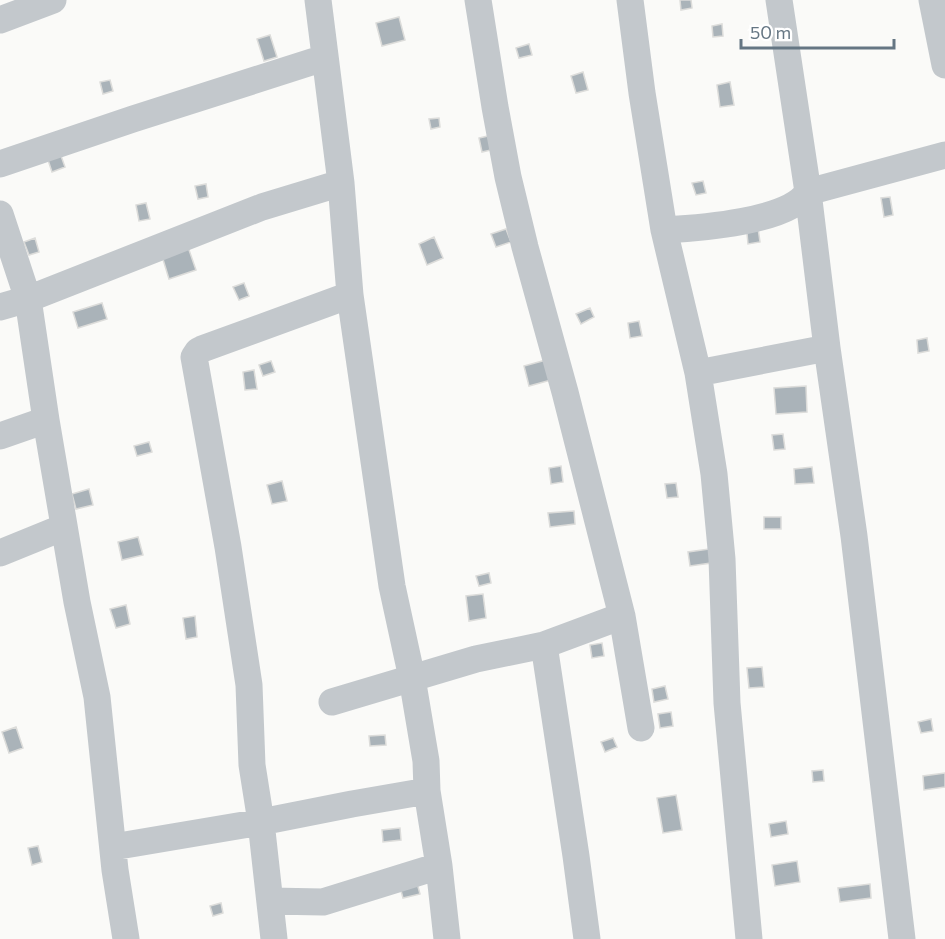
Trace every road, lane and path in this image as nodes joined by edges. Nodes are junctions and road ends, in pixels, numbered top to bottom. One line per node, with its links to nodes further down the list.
1 (52, 0): 7 (street)
2 (318, 0): 8 (street)
3 (478, 0): 25 (street)
4 (630, 0): 15 (street)
5 (779, 0): 13 (street)
6 (932, 0): 9 (street)
7 (0, 20)
8 (324, 58): 11 (street); 12 (street)
9 (945, 65)
10 (945, 155): 13 (street)
11 (0, 165)
12 (341, 183): 16 (street); 17 (street)
13 (808, 192): 15 (street); 19 (street)
14 (0, 214): 17 (street)
15 (664, 230): 20 (street)
16 (350, 295): 27 (street); 31 (street)
17 (28, 299): 18 (street); 21 (street)
18 (0, 307)
19 (827, 348): 20 (street); 40 (street)
20 (698, 373): 39 (street)
21 (46, 420): 22 (street); 23 (street)
22 (0, 436)
23 (64, 527): 24 (street); 32 (street)
24 (0, 553)
25 (622, 616): 26 (street); 29 (street)
26 (544, 645): 27 (street); 38 (street)
27 (412, 678): 28 (street); 30 (street)
28 (332, 702)
29 (641, 728)
30 (427, 791): 31 (street); 33 (street)
31 (261, 822): 32 (street); 34 (street)
32 (113, 847): 35 (street)
33 (439, 866): 34 (street); 37 (street)
34 (270, 901): 36 (street)
35 (126, 939)
36 (274, 939)
37 (447, 939)
38 (587, 939)
39 (749, 939)
40 (902, 939)

